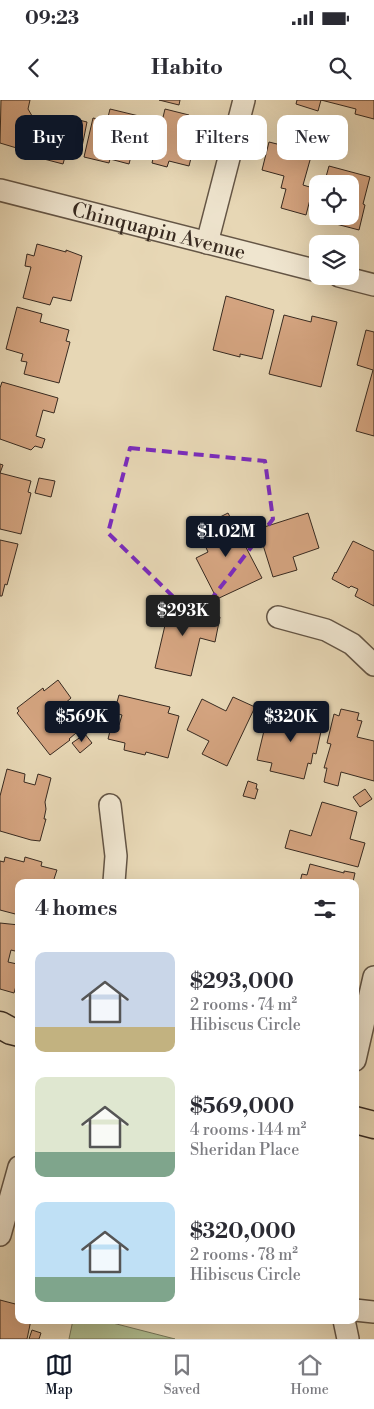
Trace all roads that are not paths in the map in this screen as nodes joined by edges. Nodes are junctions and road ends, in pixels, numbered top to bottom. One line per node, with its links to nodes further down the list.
1 (244, 100): 3 (street)
2 (0, 190): 3 (street, Chinquapin Avenue)
3 (207, 243): 4 (street, Chinquapin Avenue)
4 (309, 269)
5 (359, 281): 6 (street)
6 (374, 285)
7 (278, 617): 8 (street)
8 (374, 665)
9 (110, 805): 10 (street)
10 (114, 879)
11 (374, 977): 12 (street)
12 (359, 1043)
13 (359, 1121): 14 (main road)
14 (374, 1125)
15 (15, 1181): 16 (street)
16 (0, 1235)
17 (359, 1310): 18 (street)
18 (374, 1312)
19 (345, 1324): 20 (street)
20 (348, 1339)

